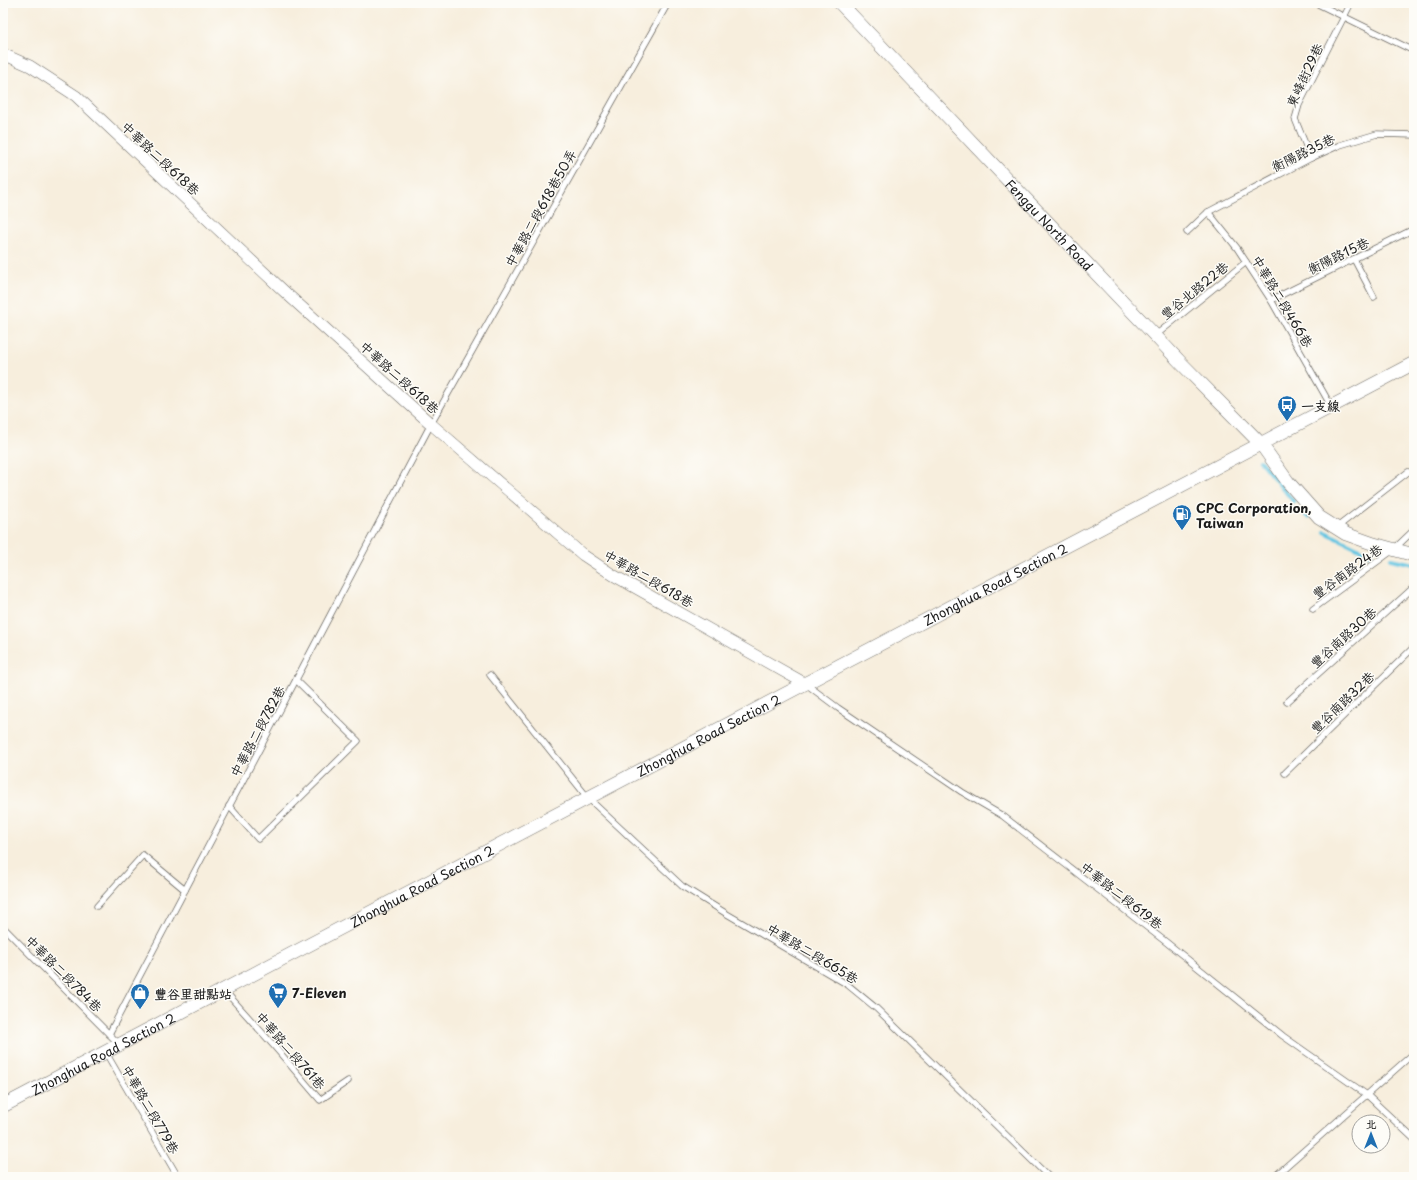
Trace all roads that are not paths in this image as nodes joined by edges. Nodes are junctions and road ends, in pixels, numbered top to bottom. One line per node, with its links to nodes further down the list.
1 (668, 3): 20 (lane, 中華路二段618巷50弄)
2 (840, 3): 17 (street, Fenggu North Road)
3 (1316, 3): 5 (lane)
4 (1351, 3): 5 (lane, 東峰街29巷)
5 (1344, 16): 6 (lane); 9 (lane, 東峰街29巷)
6 (1414, 51)
7 (3, 54): 20 (street, 中華路二段618巷)
8 (1414, 135): 9 (lane, 衡陽路35巷)
9 (1311, 158): 10 (lane, 衡陽路35巷)
10 (1208, 212): 12 (lane, 衡陽路35巷); 14 (lane, 中華路二段466巷)
11 (1414, 229): 13 (lane, 衡陽路15巷)
12 (1187, 232)
13 (1354, 259): 15 (lane); 16 (lane, 衡陽路15巷)
14 (1246, 262): 16 (lane, 中華路二段466巷); 17 (lane, 豐谷北路22巷)
15 (1374, 297)
16 (1271, 300): 19 (lane, 中華路二段466巷)
17 (1156, 335): 21 (street, Fenggu North Road)
18 (1414, 363): 19 (street, Zhonghua Road Section 2)
19 (1332, 406): 21 (street, Zhonghua Road Section 2)
20 (431, 424): 31 (lane, 中華路二段782巷); 32 (street, 中華路二段618巷)
21 (1261, 444): 23 (street, Fenggu North Road); 32 (street, Zhonghua Road Section 2)
22 (1408, 472): 23 (lane)
23 (1336, 528): 25 (street, Fenggu North Road)
24 (1414, 530): 25 (lane, 豐谷南路24巷)
25 (1394, 550): 26 (street, Fenggu North Road); 28 (lane, 豐谷南路24巷)
26 (1414, 555)
27 (1414, 587): 33 (lane, 豐谷南路30巷)
28 (1313, 609)
29 (1414, 647): 34 (lane, 豐谷南路32巷)
30 (490, 675): 35 (lane, 中華路二段665巷)
31 (296, 680): 36 (lane, 中華路二段782巷); 36 (lane)
32 (806, 684): 35 (street, Zhonghua Road Section 2); 46 (lane, 中華路二段619巷)
33 (1287, 702)
34 (1285, 773)
35 (588, 798): 40 (street, Zhonghua Road Section 2); 50 (lane, 中華路二段665巷)
36 (229, 806): 37 (lane, 中華路二段782巷)
37 (185, 890): 38 (lane); 41 (lane, 中華路二段782巷)
38 (97, 906)
39 (3, 927): 41 (lane, 中華路二段784巷)
40 (224, 990): 42 (street, Zhonghua Road Section 2); 45 (lane, 中華路二段761巷)
41 (109, 1034): 42 (lane)
42 (120, 1044): 43 (street, Zhonghua Road Section 2)
43 (106, 1052): 47 (street, Zhonghua Road Section 2); 49 (lane, 中華路二段779巷)
44 (1414, 1054): 46 (lane)
45 (348, 1081)
46 (1367, 1095): 48 (lane, 中華路二段619巷); 51 (lane)
47 (3, 1106)
48 (1414, 1138)
49 (178, 1177)
50 (1049, 1177)
51 (1274, 1177)

